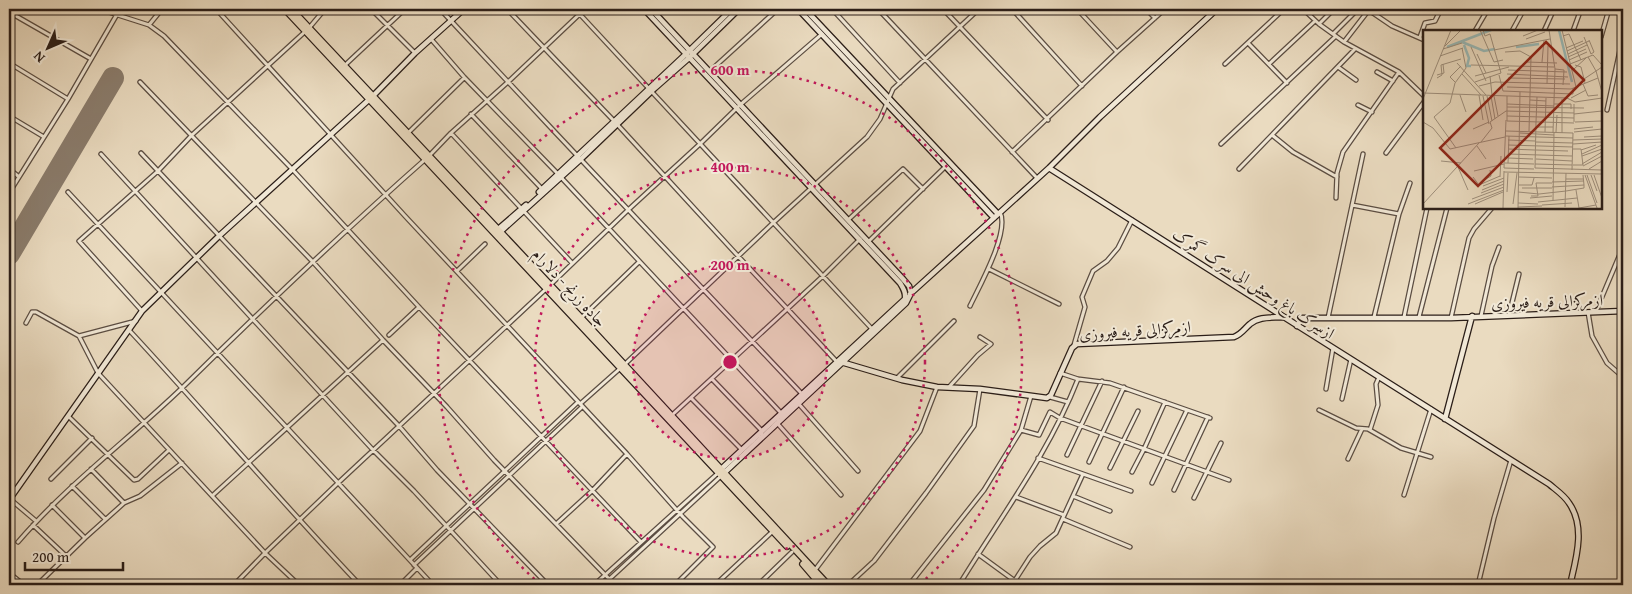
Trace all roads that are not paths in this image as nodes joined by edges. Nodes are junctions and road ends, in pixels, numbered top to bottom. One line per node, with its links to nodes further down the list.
1 (99, 9): 45 (street)
2 (162, 9): 50 (street)
3 (216, 9): 77 (street)
4 (285, 9): 53 (highway, جاده زرنج - دلارام)
5 (291, 9): 53 (highway, جاده زرنج - دلارام)
6 (324, 9): 53 (street)
7 (371, 9): 51 (street)
8 (405, 9): 51 (street)
9 (440, 9): 47 (street)
10 (464, 9): 47 (main road)
11 (507, 9): 67 (street)
12 (575, 9): 44 (street)
13 (585, 9): 44 (street)
14 (644, 9): 71 (main road)
15 (651, 9): 71 (main road)
16 (739, 9): 42 (main road)
17 (778, 9): 80 (street)
18 (798, 9): 59 (main road)
19 (805, 9): 96 (main road)
20 (832, 9): 88 (street)
21 (878, 9): 73 (street)
22 (943, 9): 52 (street)
23 (979, 9): 52 (street)
24 (1012, 9): 90 (street)
25 (1077, 9): 69 (street)
26 (1146, 9): 46 (street)
27 (1165, 9): 46 (street)
28 (1217, 9): 123 (main road)
29 (1284, 9): 66 (street)
30 (1303, 9): 49 (street)
31 (1334, 9): 49 (street)
32 (1358, 9): 61 (street)
33 (1441, 9): 54 (street)
34 (1488, 9): 55 (street)
35 (1524, 9): 56 (street)
36 (1554, 9): 57 (street)
37 (1572, 9): 41 (street)
38 (1609, 9): 60 (street)
39 (1621, 9): 48 (street)
40 (1368, 10): 64 (street); 65 (street)
41 (1581, 10): 58 (street)
42 (730, 11): 71 (main road)
43 (9, 12): 72 (street)
44 (580, 14): 67 (street); 91 (street)
45 (116, 16): 50 (street); 72 (street)
46 (1155, 18): 69 (street)
47 (451, 21): 63 (main road); 87 (street)
48 (1623, 22)
49 (1317, 23): 61 (street); 76 (street)
50 (149, 25): 97 (street)
51 (386, 25): 70 (street); 78 (street)
52 (959, 27): 73 (street); 105 (street)
53 (307, 29): 77 (street); 78 (highway, جاده زرنج - دلارام); 93 (highway, جاده زرنج - دلارام)
54 (1424, 30)
55 (1476, 30)
56 (1513, 30)
57 (1544, 30)
58 (1572, 30)
59 (822, 34): 96 (main road); 100 (street)
60 (1602, 34)
61 (1334, 35): 65 (street); 89 (street)
62 (1623, 36): 101 (street)
63 (430, 39): 70 (main road); 83 (street)
64 (1422, 39)
65 (1344, 42): 68 (street)
66 (1248, 43): 75 (street); 76 (street)
67 (544, 48): 87 (street); 106 (street)
68 (1356, 49): 79 (street); 82 (street)
69 (1117, 52): 90 (street)
70 (415, 53): 93 (main road)
71 (690, 54): 80 (main road); 91 (main road); 100 (main road)
72 (91, 59): 94 (street)
73 (926, 59): 88 (street); 115 (street)
74 (9, 63): 94 (street)
75 (1225, 64)
76 (1268, 64): 89 (street)
77 (268, 66): 97 (street); 108 (street)
78 (344, 66): 93 (highway, جاده زرنج - دلارام)
79 (1338, 67): 84 (street); 111 (street)
80 (710, 71): 100 (main road)
81 (1377, 72): 85 (street)
82 (1399, 72): 85 (street); 92 (street)
83 (464, 78): 95 (street); 109 (street)
84 (1356, 80)
85 (1393, 81): 102 (street)
86 (140, 82): 110 (street)
87 (508, 82): 95 (street); 121 (street)
88 (900, 83): 96 (street)
89 (1287, 83): 114 (street)
90 (1082, 86): 105 (street)
91 (650, 90): 106 (main road); 113 (street)
92 (1423, 95)
93 (371, 98): 108 (main road); 109 (highway, جاده زرنج - دلارام); 120 (highway, جاده زرنج - دلارام)
94 (68, 99): 112 (street)
95 (487, 100): 103 (street); 129 (street)
96 (888, 101): 122 (main road); 134 (street); 149 (main road)
97 (228, 103): 110 (street); 125 (street)
98 (1423, 103): 117 (street)
99 (1358, 105): 102 (street)
100 (738, 106): 113 (street); 134 (main road)
101 (1607, 110)
102 (1372, 112): 131 (street)
103 (472, 114): 107 (street); 137 (street)
104 (9, 116): 112 (street)
105 (1048, 120): 115 (street)
106 (616, 123): 121 (main road); 130 (street)
107 (451, 132): 120 (street); 147 (street)
108 (330, 133): 125 (main road); 140 (street)
109 (407, 133): 120 (highway, جاده زرنج - دلارام)
110 (192, 135): 127 (street); 142 (street)
111 (1272, 135): 126 (street); 131 (street)
112 (44, 137): 128 (street)
113 (701, 143): 130 (street); 154 (street)
114 (1221, 144)
115 (1012, 152): 132 (street)
116 (141, 153): 127 (street)
117 (1386, 153)
118 (101, 154): 136 (street)
119 (1363, 154): 143 (street)
120 (427, 158): 140 (street); 158 (highway, جاده زرنج - دلارام)
121 (579, 158): 129 (main road); 148 (street)
122 (946, 166): 135 (street); 151 (main road)
123 (1049, 168): 132 (main road); 152 (main road, ازسرک باغ وحش الی سرک گمرک)
124 (9, 169): 128 (street)
125 (292, 169): 142 (main road); 156 (street)
126 (1239, 169)
127 (158, 171): 136 (street); 159 (street)
128 (18, 176): 139 (street)
129 (559, 176): 137 (main road); 157 (street)
130 (664, 176): 148 (street); 165 (street)
131 (1337, 177): 141 (street)
132 (1037, 178): 149 (main road)
133 (1410, 183): 150 (street)
134 (814, 187): 153 (main road); 154 (street); 160 (main road)
135 (923, 189): 153 (street); 161 (street)
136 (135, 190): 155 (street); 166 (street)
137 (543, 190): 147 (main road)
138 (68, 192): 155 (street)
139 (9, 193)
140 (387, 196): 156 (street); 171 (street)
141 (1336, 198)
142 (256, 203): 159 (main road); 167 (street)
143 (1352, 205): 150 (street); 198 (street)
144 (1427, 209): 194 (street)
145 (1447, 209): 195 (street)
146 (1491, 209): 199 (street)
147 (523, 210): 158 (main road); 169 (street)
148 (628, 210): 157 (street); 175 (street)
149 (999, 213): 151 (main road); 170 (street)
150 (1399, 214): 190 (street)
151 (994, 218): 177 (main road)
152 (1132, 220): 193 (main road, ازسرک باغ وحش الی سرک گمرک); 212 (street)
153 (848, 221): 160 (main road)
154 (772, 222): 165 (street); 173 (street)
155 (96, 224): 176 (street); 186 (street)
156 (348, 229): 167 (street); 182 (street)
157 (608, 229): 168 (street); 169 (street)
158 (497, 233): 174 (highway, جاده زرنج - دلارام)
159 (219, 236): 166 (main road); 178 (street)
160 (861, 238): 161 (main road); 173 (street); 179 (main road)
161 (868, 242): 177 (main road)
162 (485, 244): 171 (street)
163 (1499, 247): 192 (street)
164 (1623, 247): 188 (street)
165 (738, 256): 175 (street); 183 (street)
166 (198, 258): 176 (main road); 196 (street)
167 (313, 262): 178 (street); 210 (street)
168 (639, 262): 184 (street); 197 (street)
169 (572, 263): 174 (street)
170 (989, 269): 180 (street); 181 (street)
171 (457, 271): 203 (street)
172 (1519, 274): 189 (street)
173 (824, 276): 183 (street); 205 (street)
174 (548, 287): 197 (highway, جاده زرنج - دلارام); 203 (street); 219 (highway, جاده زرنج - دلارام)
175 (703, 289): 184 (street); 211 (street)
176 (160, 293): 186 (main road); 214 (street)
177 (911, 293): 179 (main road); 218 (main road)
178 (276, 296): 196 (street); 221 (street)
179 (906, 296): 205 (main road)
180 (1059, 304)
181 (970, 306)
182 (419, 307): 207 (street); 216 (street)
183 (788, 308): 211 (street); 218 (street)
184 (683, 309): 217 (street); 219 (street)
185 (1623, 310): 188 (main road, ازمرکزالی قریه فیروزی)
186 (142, 311): 200 (main road)
187 (1588, 312): 188 (main road, ازمرکزالی قریه فیروزی); 189 (main road, ازمرکزالی قریه فیروزی); 224 (street)
188 (1596, 312)
189 (1508, 315): 192 (main road, ازمرکزالی قریه فیروزی)
190 (1374, 316): 194 (main road, ازمرکزالی قریه فیروزی); 198 (main road, ازمرکزالی قریه فیروزی)
191 (1472, 316): 192 (main road, ازمرکزالی قریه فیروزی); 199 (main road, ازمرکزالی قریه فیروزی); 254 (main road)
192 (1481, 316)
193 (1284, 317): 204 (main road, ازسرک باغ وحش الی سرک گمرک); 212 (main road, ازمرکزالی قریه فیروزی)
194 (1404, 317): 195 (main road, ازمرکزالی قریه فیروزی)
195 (1419, 317): 199 (main road, ازمرکزالی قریه فیروزی)
196 (254, 318): 214 (street); 237 (street)
197 (581, 318): 219 (highway, جاده زرنج - دلارام)
198 (1328, 318): 204 (main road, ازمرکزالی قریه فیروزی)
199 (1451, 318)
200 (136, 320): 206 (main road); 208 (street)
201 (954, 321): 226 (street)
202 (26, 322): 208 (street)
203 (507, 324): 216 (street); 245 (street)
204 (1297, 326): 213 (main road, ازسرک باغ وحش الی سرک گمرک)
205 (872, 329): 218 (main road)
206 (129, 330): 220 (main road); 229 (street)
207 (388, 335)
208 (79, 336): 220 (street)
209 (980, 337): 231 (street)
210 (382, 340): 221 (street); 235 (street)
211 (752, 341): 217 (street); 236 (street)
212 (1074, 345): 222 (main road, ازمرکزالی قریه فیروزی)
213 (1333, 348): 215 (main road, ازسرک باغ وحش الی سرک گمرک); 234 (street)
214 (216, 353): 229 (street); 259 (street)
215 (1350, 359): 223 (main road, ازسرک باغ وحش الی سرک گمرک); 241 (street)
216 (468, 360): 235 (street); 265 (street)
217 (730, 360): 225 (street); 250 (street)
218 (840, 362): 226 (main road); 236 (main road); 244 (main road)
219 (622, 367): 245 (street); 252 (highway, جاده زرنج - دلارام)
220 (98, 372): 251 (main road); 255 (street)
221 (347, 372): 237 (street); 257 (street)
222 (1060, 374): 227 (street); 240 (main road, ازمرکزالی قریه فیروزی)
223 (1379, 377): 246 (main road, ازسرک باغ وحش الی سرک گمرک); 262 (street)
224 (1623, 377)
225 (712, 378): 239 (street); 263 (street)
226 (897, 378): 230 (main road)
227 (1078, 379): 228 (street); 242 (street)
228 (1102, 381): 232 (street); 258 (street)
229 (182, 387): 255 (street); 283 (street)
230 (937, 387): 231 (main road); 337 (street)
231 (949, 387): 233 (main road)
232 (1124, 387): 243 (street); 264 (street)
233 (980, 389): 238 (main road); 359 (street)
234 (1326, 389)
235 (434, 393): 257 (street); 289 (street)
236 (802, 394): 250 (main road)
237 (322, 395): 259 (street); 272 (street)
238 (1031, 396): 240 (main road); 261 (street)
239 (691, 398): 252 (street); 273 (street)
240 (1050, 398): 242 (street)
241 (1342, 398)
242 (1068, 402): 253 (street)
243 (1165, 402): 247 (street); 270 (street)
244 (798, 403): 256 (main road); 290 (street)
245 (580, 404): 265 (street); 267 (street); 276 (street)
246 (1431, 409): 254 (main road, ازسرک باغ وحش الی سرک گمرک); 275 (street)
247 (1187, 410): 278 (street); 286 (street)
248 (1319, 410): 260 (street)
249 (1138, 411): 268 (street)
250 (782, 413): 263 (main road)
251 (68, 416): 266 (street); 310 (main road)
252 (669, 418): 293 (highway, جاده زرنج - دلارام)
253 (1060, 418): 258 (street); 261 (street); 280 (street)
254 (1445, 418): 282 (main road, ازسرک باغ وحش الی سرک گمرک)
255 (144, 421): 271 (street); 274 (street)
256 (778, 424): 293 (main road); 304 (street)
257 (399, 426): 272 (street); 312 (street)
258 (1081, 426): 264 (street); 277 (street)
259 (286, 428): 283 (street); 298 (street)
260 (1362, 429): 262 (street); 281 (street)
261 (1021, 430): 360 (street)
262 (1370, 430): 275 (street)
263 (762, 431): 273 (main road)
264 (1102, 434): 268 (street); 284 (street)
265 (541, 436): 267 (street); 289 (street)
266 (92, 438): 274 (street); 296 (street)
267 (545, 441): 295 (street); 302 (street)
268 (1123, 441): 270 (street); 287 (street)
269 (1221, 443): 292 (street)
270 (1144, 449): 278 (street); 291 (street)
271 (169, 450): 274 (street); 285 (street)
272 (373, 450): 298 (street); 324 (street)
273 (742, 450): 293 (main road)
274 (108, 453): 288 (street)
275 (1417, 453): 279 (street); 307 (street)
276 (628, 454): 302 (street); 315 (street)
277 (1067, 455)
278 (1166, 457): 286 (street); 299 (street)
279 (1431, 457)
280 (1038, 458): 294 (street); 308 (street)
281 (1348, 459)
282 (1511, 459): 363 (street); 364 (main road, ازسرک باغ وحش الی سرک گمرک)
283 (249, 462): 305 (street); 321 (street)
284 (1089, 462)
285 (182, 463): 305 (street); 311 (street)
286 (1187, 464): 292 (street); 301 (street)
287 (1110, 468)
288 (91, 469): 300 (street); 311 (street)
289 (504, 471): 295 (street); 312 (street)
290 (858, 471)
291 (1132, 472)
292 (1207, 472): 297 (street); 309 (street)
293 (721, 473): 315 (street); 317 (street); 326 (highway, جاده زرنج - دلارام); 337 (highway, جاده زرنج - دلارام)
294 (1083, 474): 303 (street); 306 (street)
295 (510, 476): 314 (street); 322 (street)
296 (51, 479)
297 (1229, 480)
298 (338, 483): 321 (street); 335 (street)
299 (1152, 484)
300 (72, 486): 313 (street); 319 (street)
301 (1174, 490)
302 (592, 491): 322 (street); 329 (street)
303 (1131, 491)
304 (841, 495)
305 (212, 496): 332 (street)
306 (1073, 496): 316 (street); 318 (street)
307 (1404, 496)
308 (1016, 497): 318 (street); 333 (street)
309 (1194, 498)
310 (9, 499): 320 (street)
311 (124, 503): 319 (street)
312 (469, 503): 314 (street); 324 (street)
313 (52, 506): 320 (street); 327 (street)
314 (474, 508): 325 (street); 350 (street)
315 (676, 509): 317 (street); 329 (street)
316 (1110, 511)
317 (681, 514): 340 (street); 354 (street)
318 (1064, 517): 330 (street); 341 (street)
319 (106, 519): 327 (street)
320 (36, 521): 323 (street)
321 (299, 521): 332 (street); 346 (street)
322 (556, 524): 339 (street)
323 (33, 525): 328 (street); 334 (street)
324 (446, 526): 325 (street); 335 (street)
325 (450, 531): 336 (street); 349 (street)
326 (772, 532): 331 (highway, جاده زرنج - دلارام); 355 (street)
327 (85, 538): 334 (street)
328 (18, 542)
329 (641, 542): 339 (street)
330 (1130, 547)
331 (792, 552): 356 (street); 357 (highway, جاده زرنج - دلارام)
332 (265, 553): 344 (street); 345 (street)
333 (978, 554): 341 (street); 361 (street)
334 (66, 556): 343 (street)
335 (410, 560): 336 (street)
336 (416, 566): 347 (street); 348 (street)
337 (814, 571): 358 (highway, جاده زرنج - دلارام)
338 (9, 574): 342 (street)
339 (605, 576): 340 (street); 351 (street)
340 (608, 580): 352 (street); 353 (street)
341 (1015, 581): 362 (street)
342 (24, 585)
343 (37, 585)
344 (234, 585)
345 (299, 585)
346 (360, 585)
347 (400, 585)
348 (433, 585)
349 (501, 585)
350 (548, 585)
351 (594, 585)
352 (603, 585)
353 (615, 585)
354 (675, 585)
355 (715, 585)
356 (758, 585)
357 (821, 585)
358 (828, 585)
359 (848, 585)
360 (909, 585)
361 (959, 585)
362 (1012, 585)
363 (1478, 585)
364 (1570, 585)

